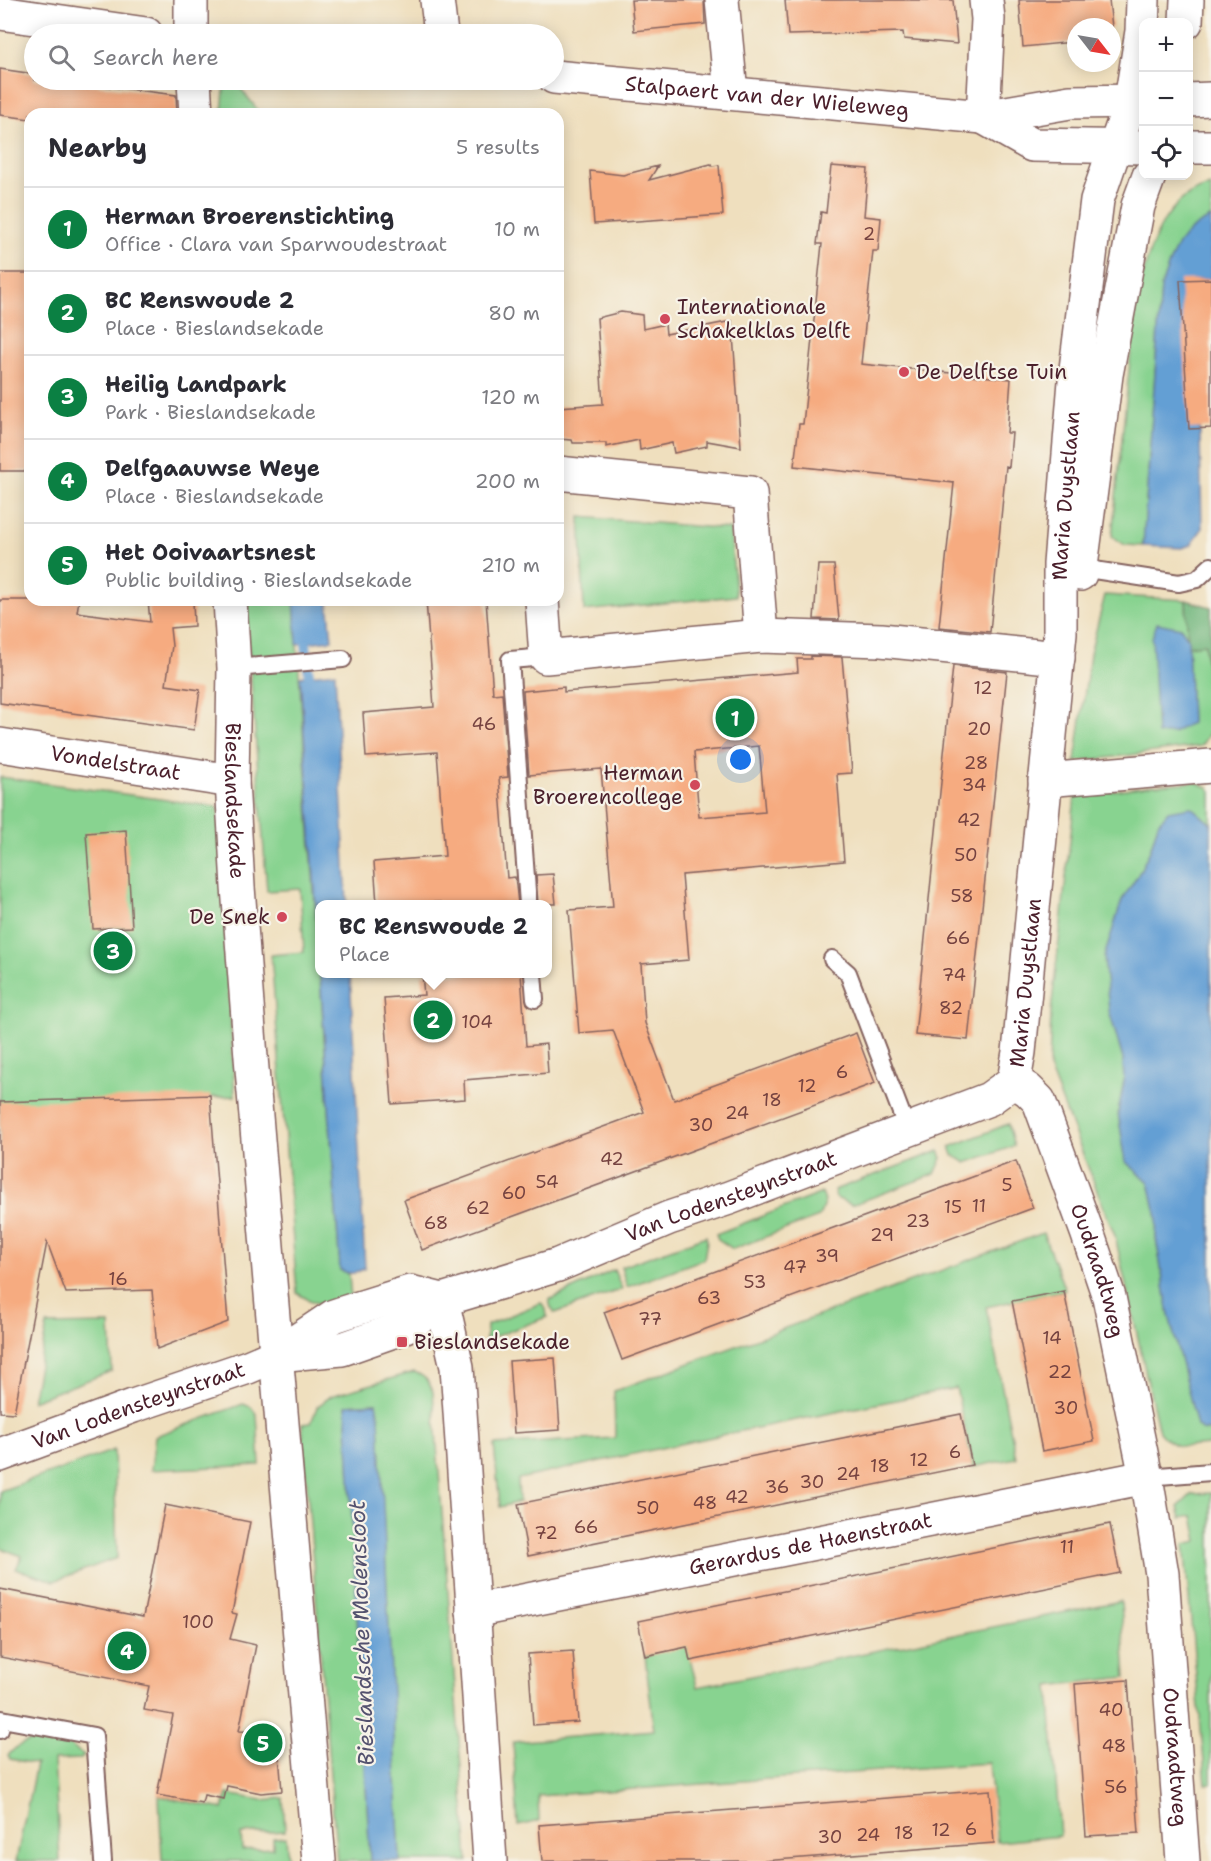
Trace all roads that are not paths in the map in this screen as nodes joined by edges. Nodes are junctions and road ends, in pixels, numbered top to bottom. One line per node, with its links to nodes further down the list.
1 (191, 0): 10 (street)
2 (437, 0): 11 (street)
3 (722, 0): 14 (street)
4 (986, 0): 19 (street)
5 (1143, 0): 17 (street, Maria Duystlaan)
6 (1187, 0): 8 (street)
7 (0, 13): 9 (street)
8 (1186, 18)
9 (76, 24)
10 (191, 24)
11 (440, 24)
12 (564, 78): 14 (street, Stalpaert van der Wieleweg)
13 (195, 90): 18 (street)
14 (731, 93): 19 (street, Stalpaert van der Wieleweg)
15 (1211, 99): 16 (street)
16 (1193, 100)
17 (1137, 101): 19 (street, Stalpaert van der Wieleweg); 20 (street, Maria Duystlaan)
18 (196, 108)
19 (983, 117): 20 (street, Stalpaert van der Wieleweg)
20 (1130, 147): 30 (street, Maria Duystlaan)
21 (1193, 147): 22 (street)
22 (1211, 147)
23 (1148, 180): 26 (street, Maria Duystlaan)
24 (564, 474): 29 (street)
25 (1211, 566): 26 (lane)
26 (1082, 568): 30 (street, Maria Duystlaan)
27 (230, 606): 33 (street, Bieslandsekade)
28 (542, 606): 31 (street)
29 (761, 636): 30 (street); 31 (street)
30 (1059, 645): 36 (street, Maria Duystlaan)
31 (546, 657): 38 (lane)
32 (343, 659): 33 (lane)
33 (234, 668): 37 (street, Bieslandsekade)
34 (0, 745): 37 (street, Vondelstraat)
35 (1211, 766): 36 (street)
36 (1045, 780): 42 (street, Maria Duystlaan)
37 (232, 781): 45 (street, Bieslandsekade)
38 (528, 900)
39 (832, 960): 43 (lane)
40 (533, 978): 41 (lane)
41 (535, 999)
42 (1014, 1081): 43 (street, Van Lodensteynstraat); 48 (street, Oudraadtweg)
43 (908, 1131): 44 (street, Van Lodensteynstraat)
44 (442, 1300): 45 (street, Van Lodensteynstraat); 49 (street)
45 (276, 1355): 46 (street, Van Lodensteynstraat); 52 (street, Bieslandsekade)
46 (0, 1455)
47 (1211, 1472): 48 (lane)
48 (1146, 1477): 49 (street, Gerardus de Haenstraat); 54 (street, Oudraadtweg)
49 (473, 1611): 53 (street)
50 (0, 1730): 51 (lane)
51 (103, 1861)
52 (319, 1861)
53 (490, 1861)
54 (1183, 1861)

